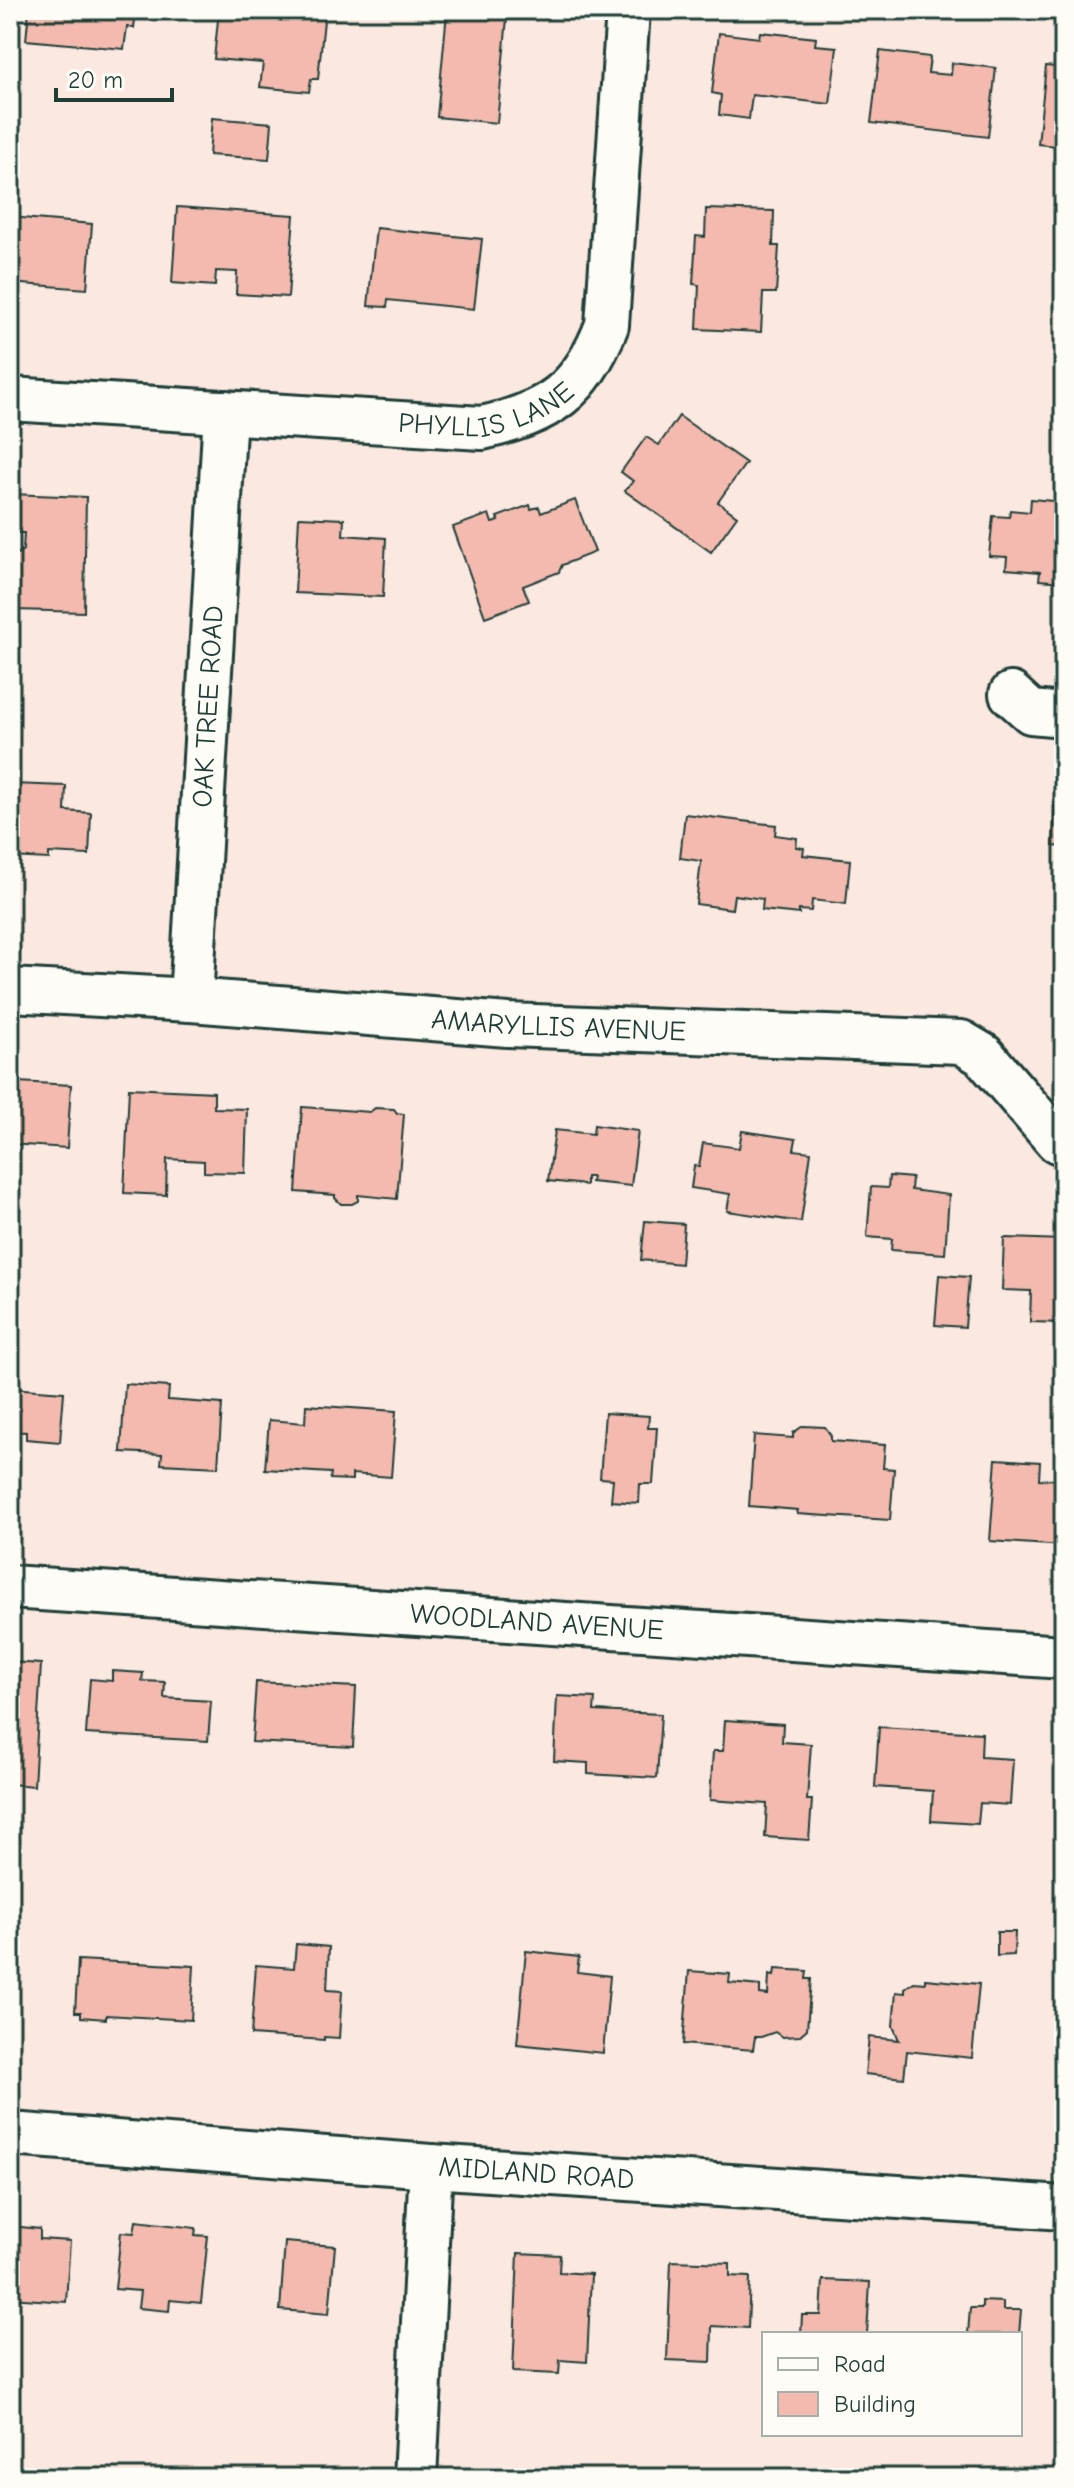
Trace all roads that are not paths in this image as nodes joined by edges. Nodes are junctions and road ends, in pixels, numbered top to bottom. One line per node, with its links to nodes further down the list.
1 (628, 10): 3 (street, PHYLLIS LANE)
2 (10, 399): 3 (street, PHYLLIS LANE)
3 (225, 412): 7 (street, OAK TREE ROAD)
4 (1011, 694): 5 (street)
5 (1064, 715)
6 (10, 990): 7 (street, AMARYLLIS AVENUE)
7 (191, 1000): 8 (street, AMARYLLIS AVENUE)
8 (1064, 1144)
9 (10, 1587): 10 (street, WOODLAND AVENUE)
10 (1064, 1657)
11 (10, 2134): 12 (street, MIDLAND ROAD)
12 (431, 2166): 13 (street, MIDLAND ROAD); 14 (street)
13 (1064, 2208)
14 (415, 2478)

